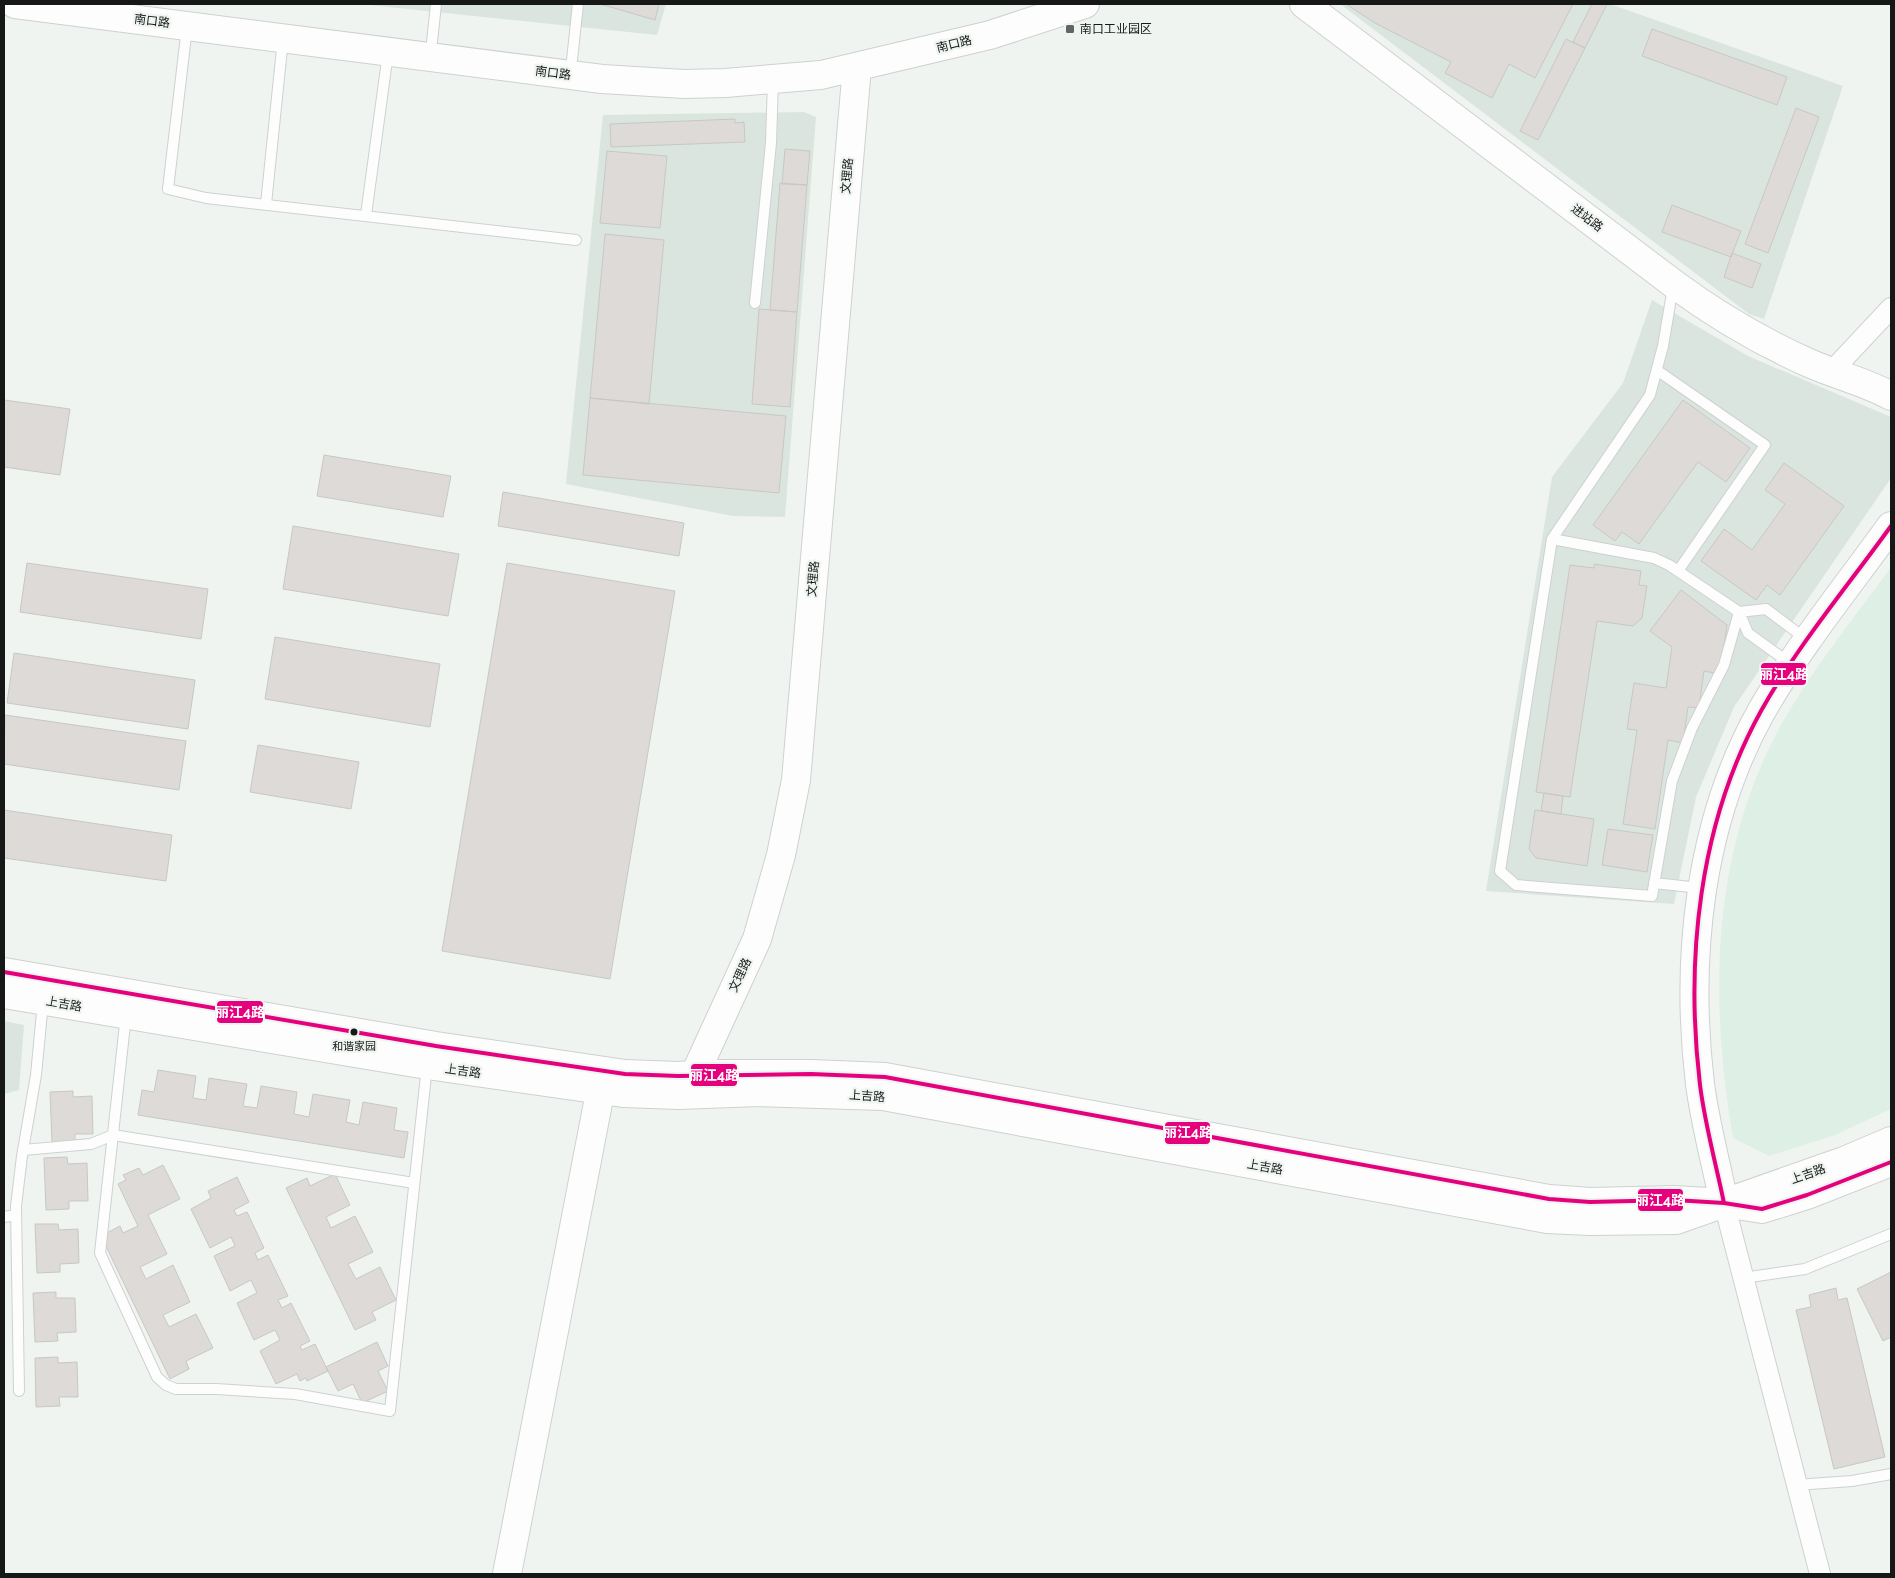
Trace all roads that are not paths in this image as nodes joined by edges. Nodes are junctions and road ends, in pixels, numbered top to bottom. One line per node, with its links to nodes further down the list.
1 (15, 4): 8 (main road, 南口路)
2 (142, 4): 10 (main road, 南口路)
3 (436, 4): 10 (lane)
4 (578, 4): 12 (lane)
5 (1041, 4): 12 (main road, 南口路)
6 (1085, 4): 13 (main road, 南口路)
7 (1304, 4): 18 (main road, 进站路)
8 (187, 25): 9 (main road, 南口路); 15 (lane)
9 (284, 38): 11 (main road, 南口路); 15 (lane)
10 (432, 42): 12 (main road, 南口路)
11 (388, 52): 14 (main road, 南口路); 16 (lane)
12 (572, 60)
13 (857, 67): 14 (main road, 南口路); 37 (main road, 文理路)
14 (773, 80): 19 (lane)
15 (266, 204): 16 (lane)
16 (366, 215): 17 (lane)
17 (576, 240)
18 (1674, 284): 21 (lane); 22 (main road, 进站路)
19 (755, 303)
20 (1891, 308): 22 (street)
21 (1658, 371): 25 (lane); 26 (lane)
22 (1831, 372): 23 (main road, 进站路)
23 (1889, 394)
24 (1891, 526): 28 (main road)
25 (1552, 539): 26 (lane); 30 (lane)
26 (1678, 571): 27 (lane)
27 (1739, 612): 28 (lane); 29 (lane); 30 (lane)
28 (1809, 641): 29 (main road)
29 (1792, 664): 31 (main road)
30 (1654, 883): 31 (lane)
31 (1703, 889): 44 (main road)
32 (4, 972): 38 (main road, 上吉路)
33 (4, 994): 34 (main road, 上吉路)
34 (43, 1000): 35 (main road, 上吉路); 41 (lane)
35 (126, 1014): 36 (main road, 上吉路); 39 (lane)
36 (427, 1065): 38 (main road, 上吉路); 43 (lane)
37 (695, 1074): 38 (main road, 上吉路); 44 (main road, 上吉路)
38 (610, 1082): 44 (main road, 上吉路); 52 (main road); 53 (main road)
39 (113, 1135): 41 (lane); 43 (lane); 43 (lane)
40 (1891, 1141): 44 (main road, 上吉路)
41 (23, 1150): 45 (lane)
42 (1891, 1162): 44 (main road, 上吉路)
43 (414, 1183)
44 (1724, 1202): 48 (street)
45 (16, 1215): 46 (lane); 49 (lane)
46 (4, 1217)
47 (1891, 1234): 48 (lane)
48 (1743, 1278): 51 (street)
49 (19, 1391)
50 (1891, 1474): 51 (lane)
51 (1796, 1485): 54 (street)
52 (507, 1574)
53 (521, 1574)
54 (1820, 1574)

